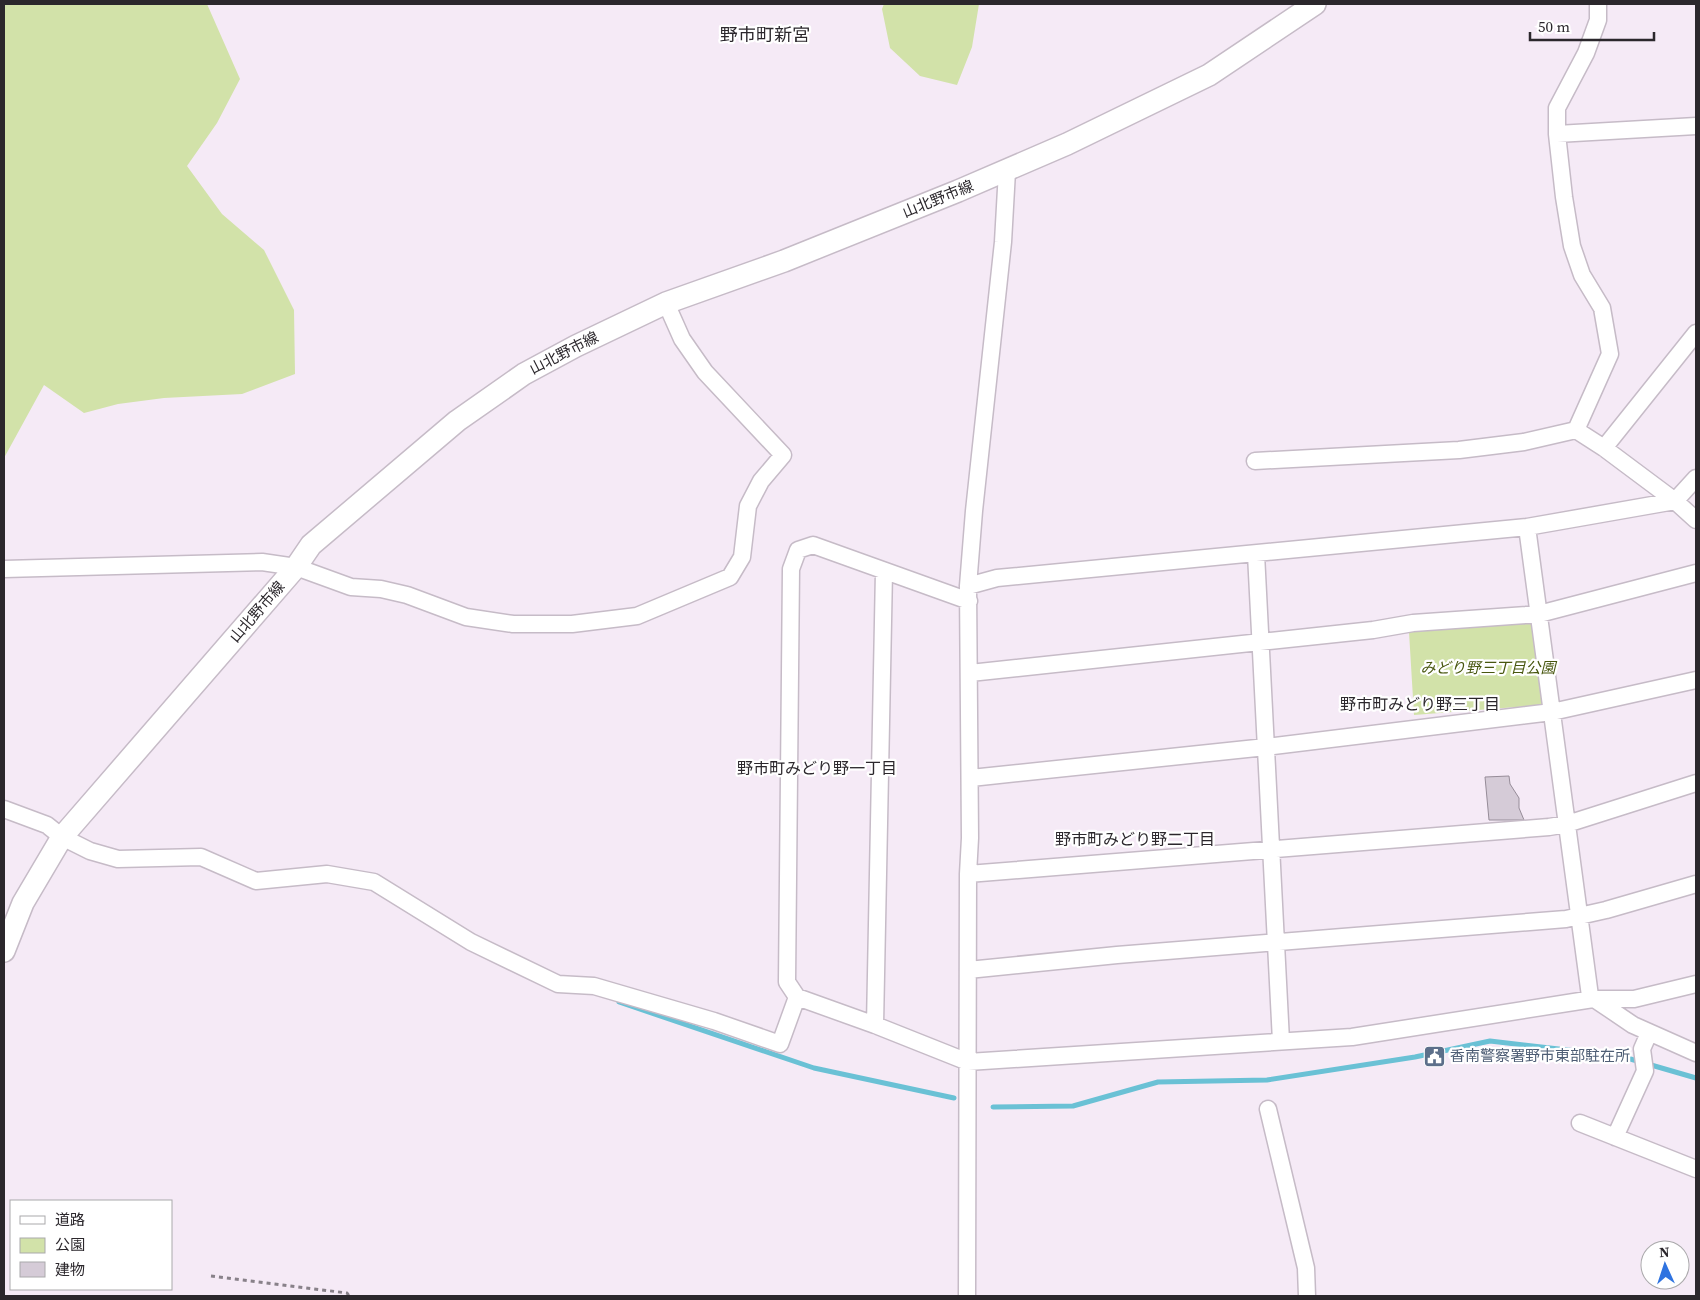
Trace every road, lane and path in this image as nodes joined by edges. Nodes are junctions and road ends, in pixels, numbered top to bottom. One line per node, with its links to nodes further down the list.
1 (1315, 4): 5 (main road, 山北野市線)
2 (1598, 4): 4 (street)
3 (1696, 126): 4 (street)
4 (1557, 134): 8 (street)
5 (1007, 170): 6 (main road, 山北野市線); 20 (street)
6 (666, 303): 16 (main road, 山北野市線); 16 (street)
7 (1696, 333): 9 (street)
8 (1576, 430): 9 (street); 10 (street)
9 (1604, 448): 12 (street)
10 (1255, 461)
11 (1696, 478): 12 (street)
12 (1676, 501): 13 (street); 14 (street)
13 (1696, 520)
14 (1527, 527): 15 (street); 21 (street)
15 (1256, 554): 20 (street); 22 (street)
16 (296, 567): 17 (street); 31 (main road, 山北野市線)
17 (4, 569)
18 (884, 571): 20 (street); 40 (street); 42 (street)
19 (1696, 573): 21 (street)
20 (968, 594): 23 (street)
21 (1539, 614): 22 (street); 25 (street)
22 (1259, 642): 23 (street); 26 (street)
23 (970, 673): 27 (street)
24 (1696, 680): 25 (street)
25 (1552, 712): 26 (street); 30 (street)
26 (1266, 747): 27 (street); 32 (street)
27 (970, 778): 33 (street)
28 (1696, 782): 30 (street)
29 (4, 808): 31 (street)
30 (1567, 824): 32 (street); 35 (street)
31 (62, 837): 37 (main road, 山北野市線); 40 (street)
32 (1271, 850): 33 (street); 36 (street)
33 (968, 874): 38 (street)
34 (1696, 884): 35 (street)
35 (1580, 915): 36 (street); 41 (street)
36 (1276, 943): 38 (street); 44 (street)
37 (4, 951)
38 (968, 970): 46 (street)
39 (1696, 984): 41 (street)
40 (797, 997): 42 (street)
41 (1593, 1000): 43 (street); 44 (street)
42 (875, 1025): 46 (street)
43 (1649, 1032): 45 (street); 49 (street)
44 (1281, 1041): 46 (street)
45 (1696, 1053)
46 (968, 1062): 53 (street)
47 (1268, 1109): 54 (street)
48 (1580, 1123): 49 (street)
49 (1615, 1137): 50 (street)
50 (1696, 1169)
51 (211, 1276): 52 (path)
52 (349, 1296)
53 (967, 1296)
54 (1307, 1296)

